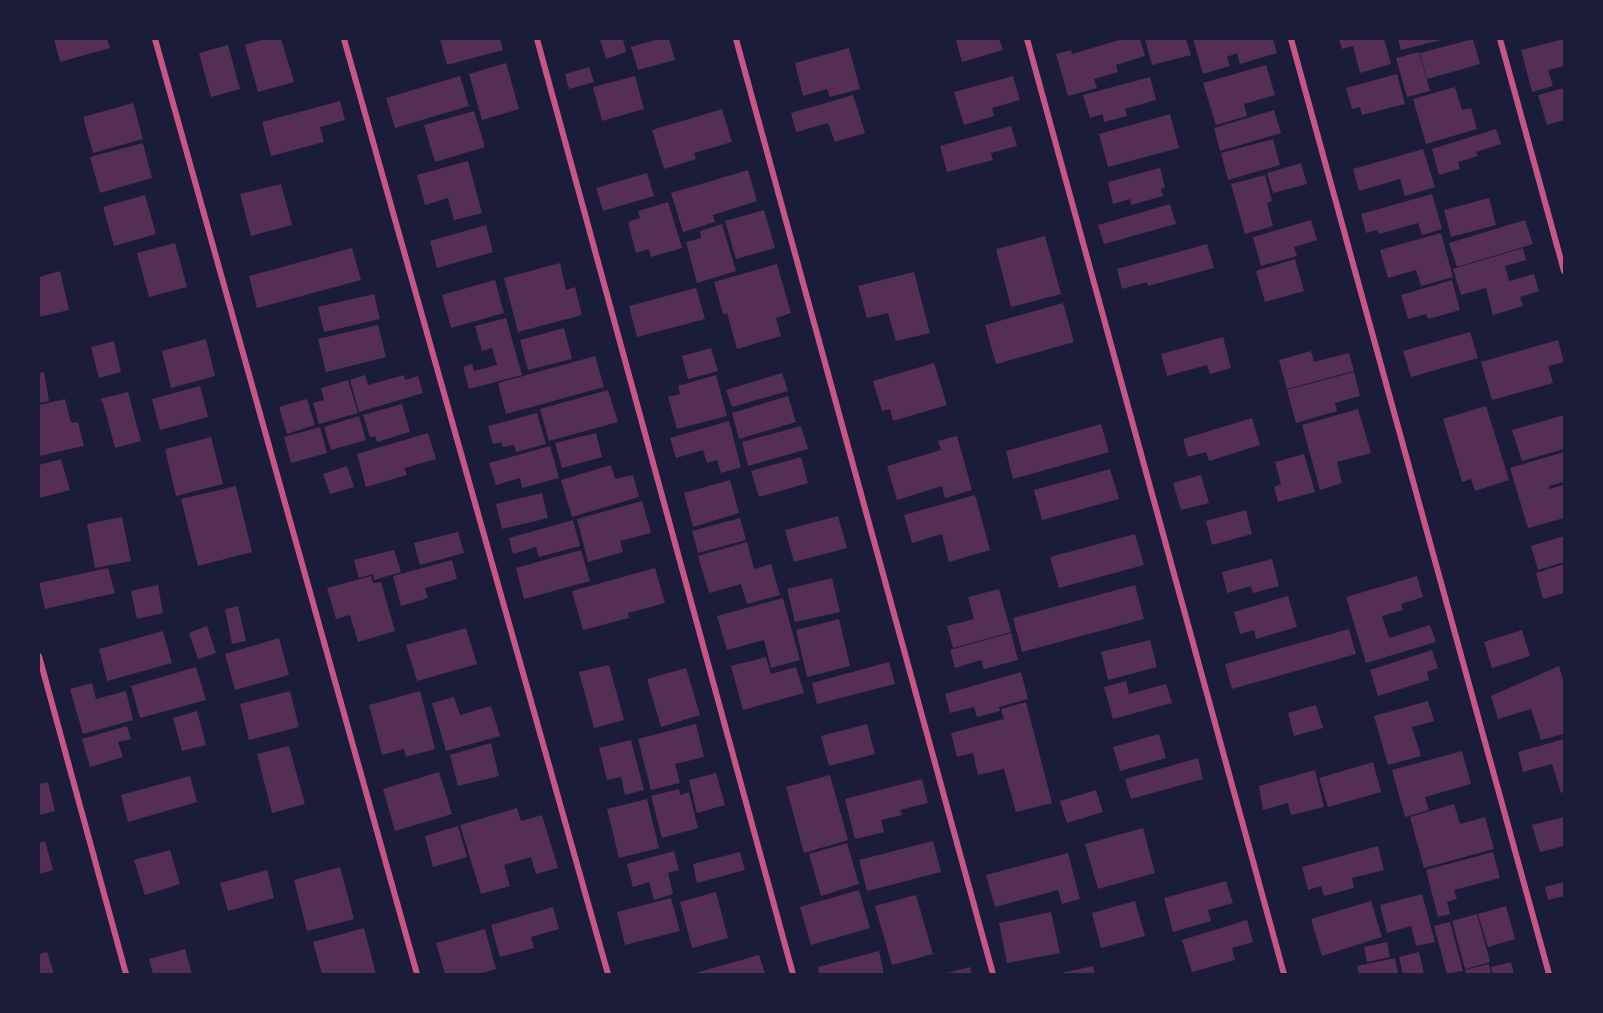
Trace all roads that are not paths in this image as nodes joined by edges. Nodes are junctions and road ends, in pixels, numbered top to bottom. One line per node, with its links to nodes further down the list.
1 (155, 39): 11 (street)
2 (345, 39): 12 (street)
3 (537, 39): 13 (street)
4 (736, 39): 14 (street)
5 (1026, 39): 15 (street)
6 (1290, 39): 16 (street)
7 (1500, 39): 8 (street)
8 (1564, 271)
9 (39, 656): 10 (street)
10 (126, 974)
11 (417, 974)
12 (608, 974)
13 (794, 974)
14 (993, 974)
15 (1284, 974)
16 (1549, 974)

